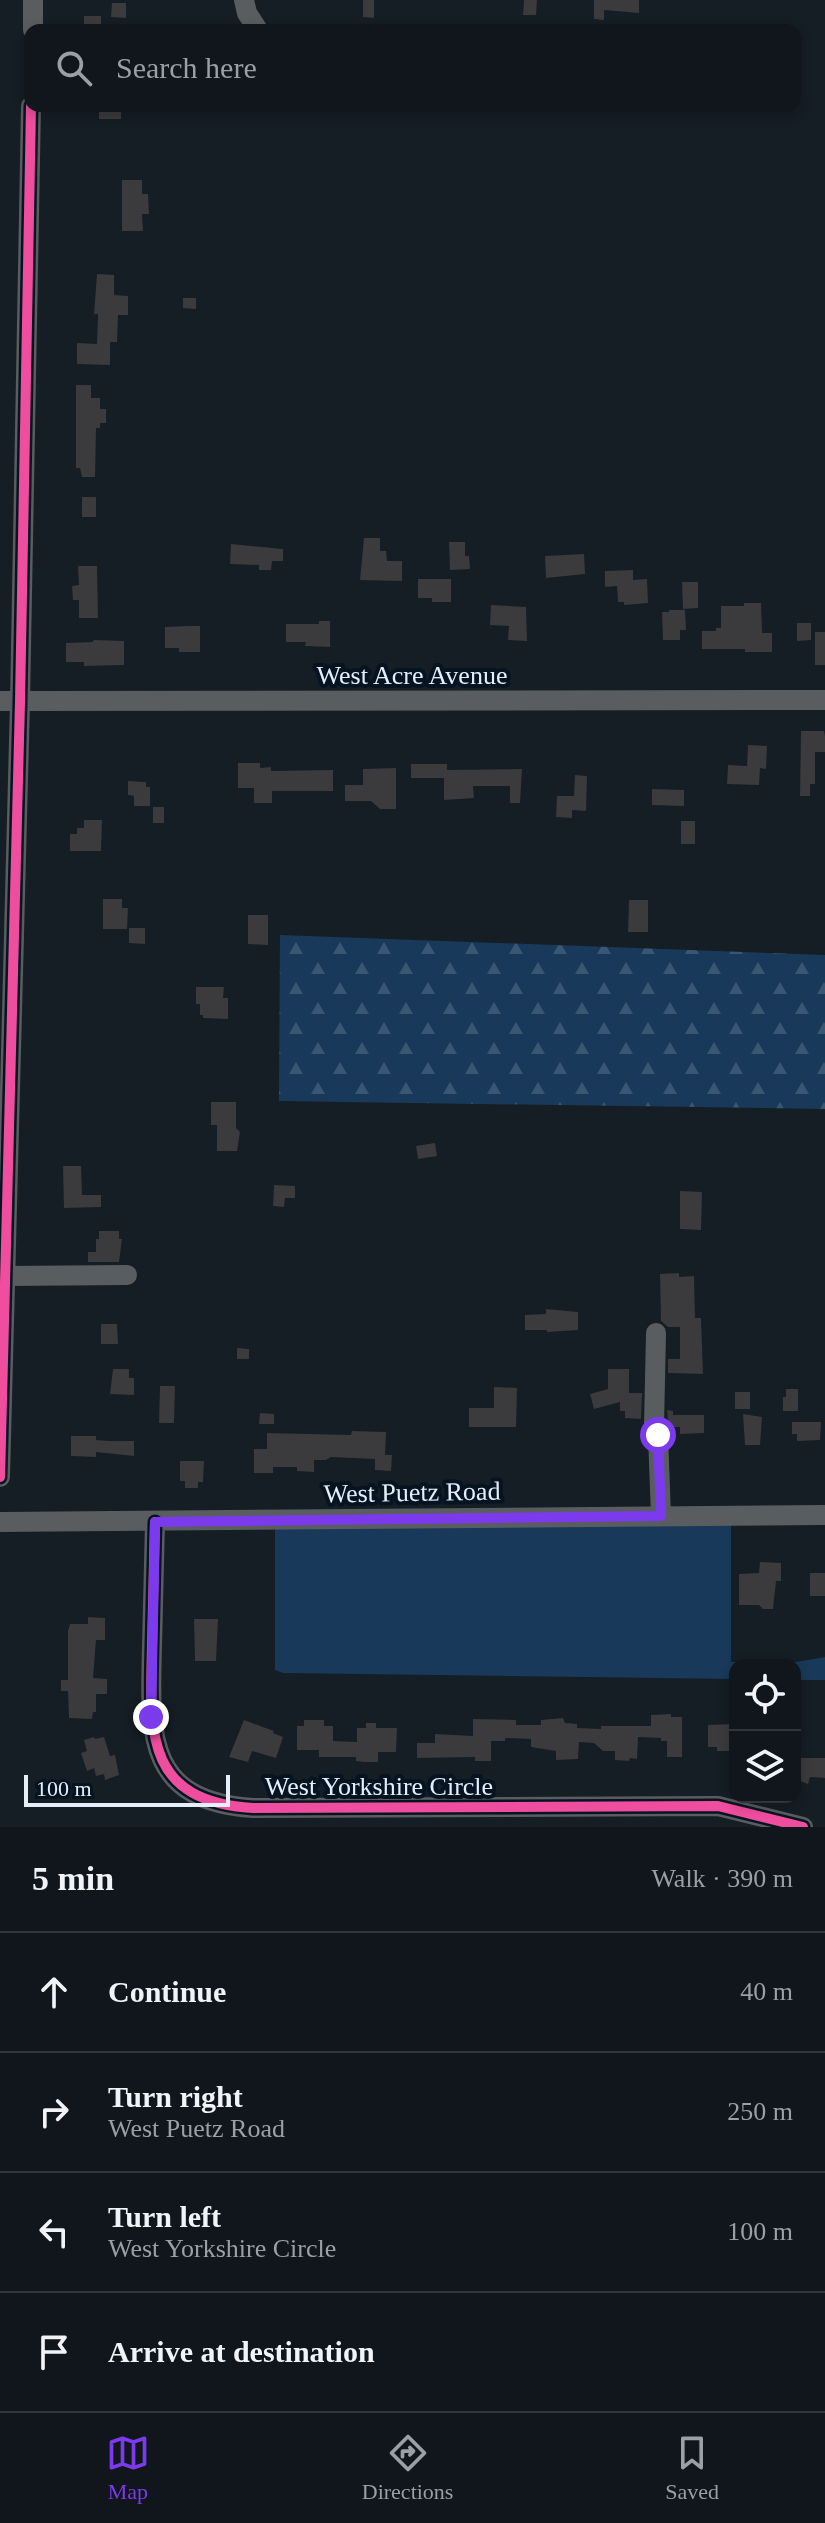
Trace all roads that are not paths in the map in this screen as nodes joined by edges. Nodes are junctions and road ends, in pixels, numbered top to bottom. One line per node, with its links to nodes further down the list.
1 (33, 0): 3 (street)
2 (244, 0): 4 (street)
3 (33, 24)
4 (254, 24)
5 (31, 112): 7 (street)
6 (825, 700): 7 (street, West Acre Avenue)
7 (10, 702): 9 (street)
8 (127, 1275): 9 (street)
9 (5, 1276): 11 (street)
10 (656, 1333): 13 (street)
11 (0, 1477)
12 (825, 1515): 13 (street, West Puetz Road)
13 (661, 1516): 15 (street, West Puetz Road)
14 (0, 1522): 15 (street, West Puetz Road)
15 (155, 1522): 16 (street, West Yorkshire Circle)
16 (803, 1827)

